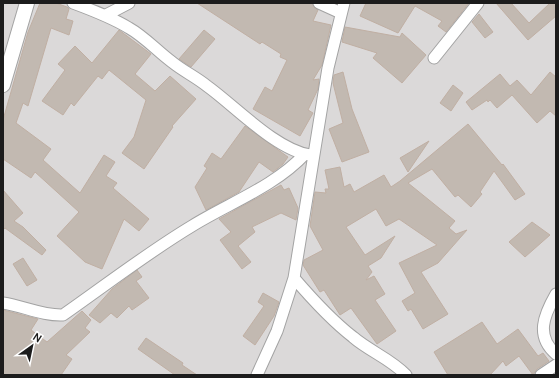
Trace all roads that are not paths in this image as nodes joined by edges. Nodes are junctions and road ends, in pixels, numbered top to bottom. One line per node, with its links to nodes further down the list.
1 (27, 3): 9 (street)
2 (73, 3): 7 (street)
3 (129, 3): 7 (street)
4 (319, 3): 6 (street)
5 (478, 3): 8 (street)
6 (343, 8): 10 (street)
7 (106, 15): 10 (street)
8 (434, 58)
9 (3, 85)
10 (309, 155): 11 (street); 13 (street)
11 (294, 278): 16 (street); 17 (street)
12 (556, 294): 14 (street)
13 (3, 303)
14 (556, 354)
15 (556, 365): 18 (street)
16 (257, 375)
17 (406, 375)
18 (541, 375)

